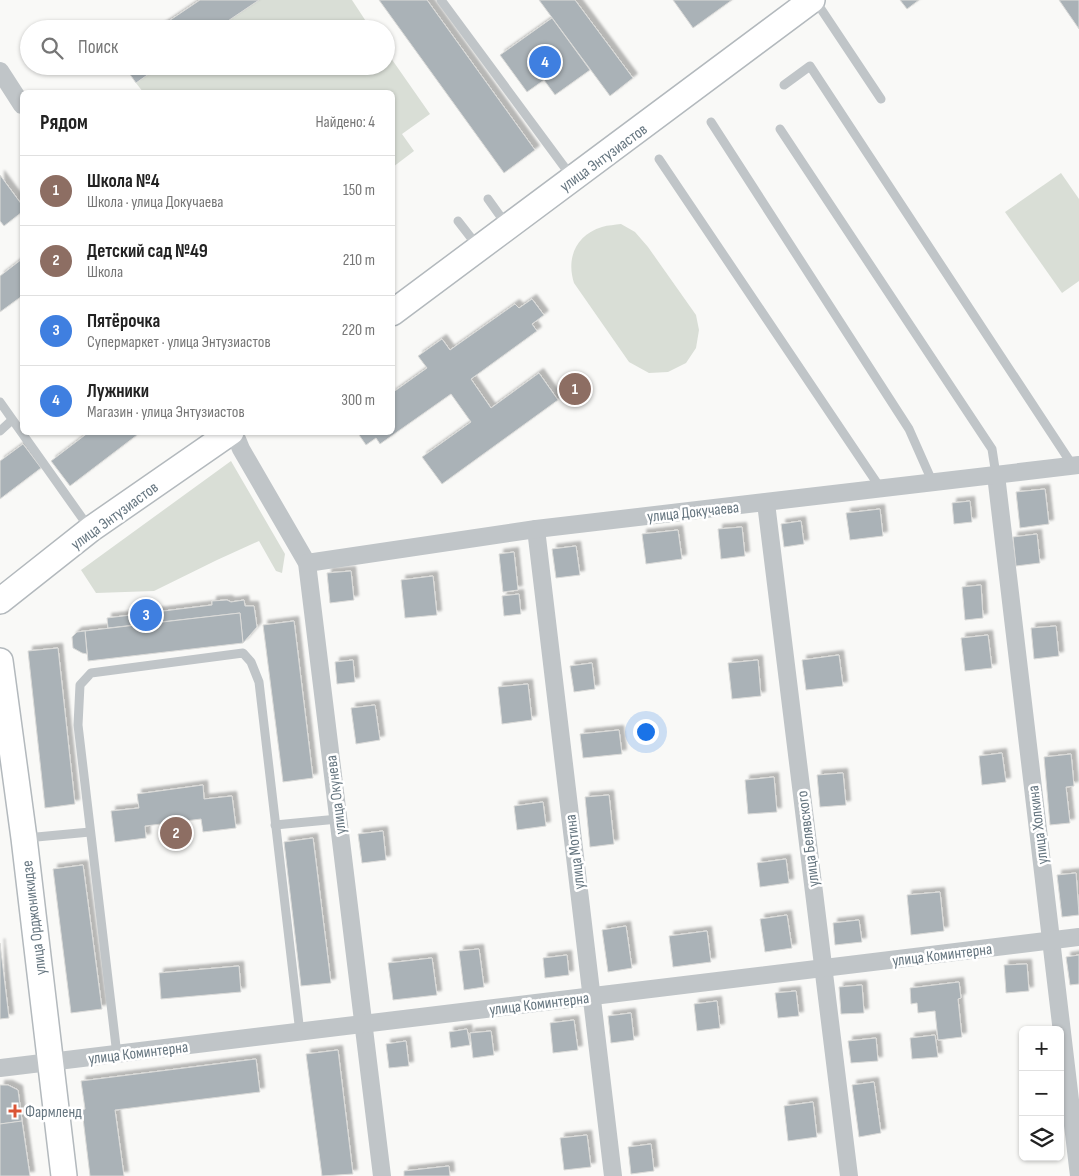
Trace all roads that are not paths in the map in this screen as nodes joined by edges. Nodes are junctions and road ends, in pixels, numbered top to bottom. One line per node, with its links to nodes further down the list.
1 (441, 0): 10 (lane)
2 (813, 0): 5 (lane); 10 (street, улица Энтузиастов)
3 (0, 71): 6 (street)
4 (784, 85): 23 (lane)
5 (881, 99)
6 (20, 102)
7 (711, 122): 25 (lane)
8 (780, 129): 24 (lane)
9 (659, 158): 26 (lane)
10 (573, 179): 13 (street, улица Энтузиастов)
11 (488, 199): 13 (lane)
12 (458, 221): 14 (lane)
13 (508, 227): 14 (street, улица Энтузиастов)
14 (479, 248): 15 (street, улица Энтузиастов)
15 (395, 310)
16 (0, 402): 17 (lane)
17 (12, 420): 18 (lane); 19 (lane)
18 (0, 431)
19 (20, 431)
20 (23, 435): 29 (lane)
21 (228, 435): 29 (street, улица Энтузиастов)
22 (234, 435): 30 (street, улица Окунева)
23 (1076, 465): 24 (street, улица Докучаева)
24 (996, 475): 25 (street, улица Докучаева); 38 (street, улица Холкина)
25 (932, 481): 26 (street, улица Докучаева)
26 (881, 489): 27 (street, улица Докучаева)
27 (766, 503): 28 (street, улица Докучаева); 39 (street, улица Белявского)
28 (536, 528): 30 (street, улица Докучаева); 40 (street, улица Мотина)
29 (90, 529): 31 (street, улица Энтузиастов)
30 (307, 563): 33 (street, улица Окунева)
31 (0, 601)
32 (0, 661): 36 (street, улица Орджоникидзе)
33 (338, 819): 34 (lane); 41 (street, улица Окунева)
34 (275, 825): 35 (lane); 42 (lane)
35 (90, 832): 36 (lane); 43 (lane)
36 (24, 838): 44 (street, улица Орджоникидзе)
37 (1079, 938): 38 (street, улица Коминтерна)
38 (1050, 941): 39 (street, улица Коминтерна); 50 (street, улица Холкина)
39 (822, 968): 40 (street, улица Коминтерна); 49 (street, улица Белявского)
40 (591, 996): 41 (street, улица Коминтерна); 48 (street, улица Мотина)
41 (362, 1026): 42 (street, улица Коминтерна); 47 (street, улица Окунева)
42 (300, 1033): 43 (street, улица Коминтерна)
43 (117, 1055): 44 (street, улица Коминтерна)
44 (51, 1063): 45 (street, улица Коминтерна); 46 (street, улица Орджоникидзе)
45 (0, 1068)
46 (64, 1176)
47 (382, 1176)
48 (613, 1176)
49 (848, 1176)
50 (1079, 1176)

